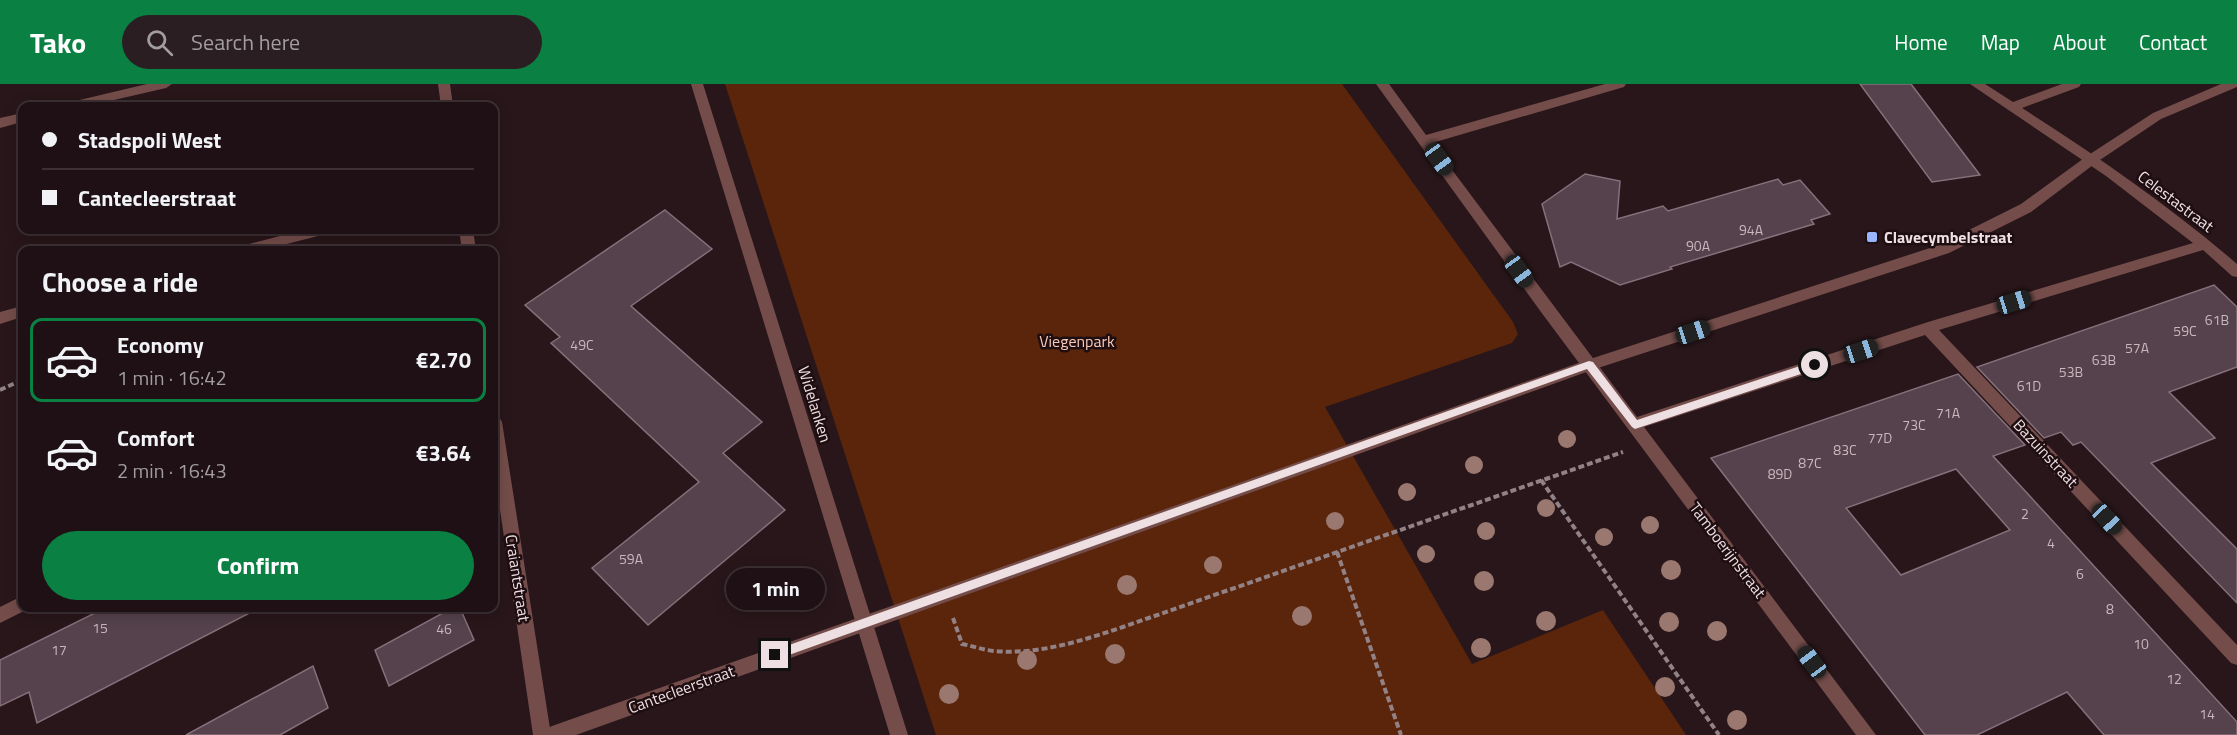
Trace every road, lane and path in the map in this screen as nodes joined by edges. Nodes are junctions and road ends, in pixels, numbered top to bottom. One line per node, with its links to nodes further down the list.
1 (166, 84): 9 (street)
2 (444, 84): 10 (street)
3 (697, 84): 34 (street, Widelanken)
4 (1382, 84): 14 (street, Tamboerijnstraat)
5 (1620, 84): 14 (street)
6 (1976, 84): 11 (street, Celestastraat)
7 (2075, 84): 11 (street)
8 (2233, 84): 15 (street)
9 (88, 102)
10 (446, 102)
11 (2011, 106): 15 (street, Celestastraat)
12 (18, 119): 13 (street)
13 (0, 123)
14 (1425, 140): 23 (street, Tamboerijnstraat)
15 (2092, 159): 17 (street, Celestastraat); 23 (street)
16 (306, 234): 18 (street)
17 (2206, 244): 19 (street, Celestastraat); 22 (street)
18 (260, 246)
19 (2237, 272)
20 (18, 313): 21 (street)
21 (0, 318)
22 (1928, 328): 26 (street); 35 (street, Bazuinstraat)
23 (1589, 364): 26 (street, Tamboerijnstraat); 31 (street, Cantecleerstraat)
24 (18, 382): 25 (path)
25 (0, 390)
26 (1635, 424): 27 (street, Tamboerijnstraat)
27 (1649, 443): 29 (path); 41 (street, Tamboerijnstraat)
28 (498, 448): 36 (street, Craiantstraat)
29 (1541, 480): 30 (path); 40 (path)
30 (1337, 552): 31 (path); 39 (path)
31 (944, 595): 34 (street, Cantecleerstraat)
32 (18, 606): 33 (street)
33 (0, 615)
34 (864, 623): 37 (street, Cantecleerstraat); 38 (street, Widelanken)
35 (2237, 657)
36 (542, 735)
37 (552, 735)
38 (899, 735)
39 (1401, 735)
40 (1719, 735)
41 (1867, 735)

